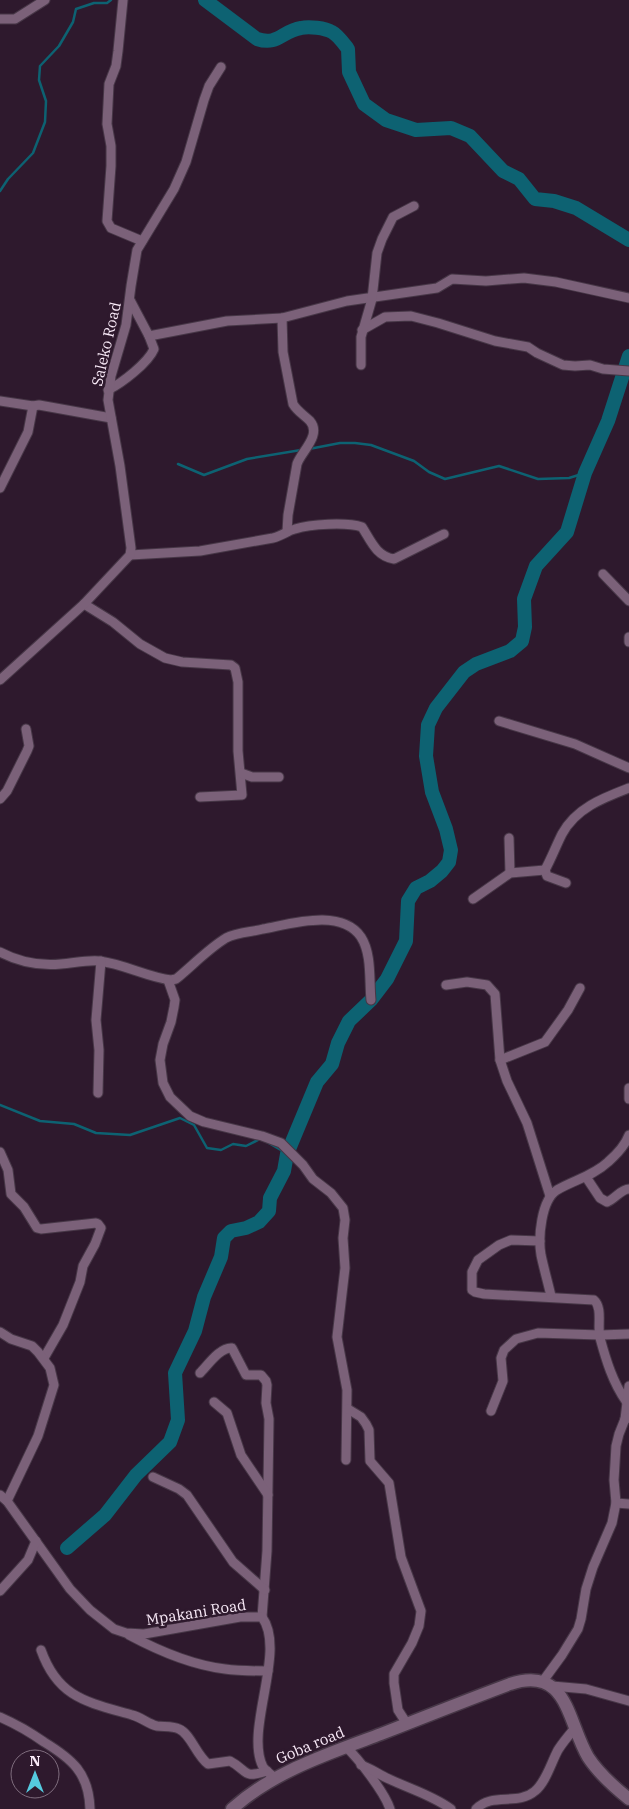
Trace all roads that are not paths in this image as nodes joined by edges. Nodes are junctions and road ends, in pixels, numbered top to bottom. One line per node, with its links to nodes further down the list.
1 (45, 0): 3 (street)
2 (122, 0): 6 (street)
3 (0, 18)
4 (221, 67): 6 (street, Saleko Road)
5 (414, 206): 8 (street)
6 (142, 241): 9 (street, Saleko Road)
7 (629, 298): 8 (street)
8 (372, 299): 10 (street); 11 (street)
9 (130, 300): 12 (street); 15 (street, Saleko Road)
10 (282, 318): 12 (street); 20 (street)
11 (362, 330): 13 (street); 14 (street)
12 (149, 336): 15 (street)
13 (362, 365)
14 (629, 371)
15 (108, 390): 18 (street, Saleko Road)
16 (0, 401): 17 (street)
17 (33, 406): 18 (street); 19 (street)
18 (111, 418): 22 (street, Saleko Road)
19 (0, 488)
20 (287, 532): 21 (street); 22 (street)
21 (444, 534)
22 (130, 555): 25 (street)
23 (603, 574): 24 (street)
24 (629, 601)
25 (84, 604): 28 (street); 32 (street)
26 (629, 637): 27 (street)
27 (629, 642)
28 (0, 680)
29 (499, 721): 31 (street)
30 (26, 729): 36 (street)
31 (629, 768)
32 (242, 773): 33 (street); 35 (street)
33 (279, 777)
34 (629, 788): 38 (street)
35 (200, 797)
36 (0, 799)
37 (508, 838): 39 (street)
38 (545, 870): 39 (street); 40 (street)
39 (510, 873): 41 (street)
40 (566, 884)
41 (473, 898)
42 (0, 952): 43 (street)
43 (101, 962): 44 (street); 50 (street)
44 (168, 980): 47 (street); 67 (street)
45 (446, 985): 48 (street)
46 (580, 988): 48 (street)
47 (371, 1000)
48 (500, 1060): 56 (street)
49 (629, 1088): 51 (street)
50 (98, 1093)
51 (629, 1099)
52 (629, 1135): 54 (street)
53 (0, 1152): 62 (street)
54 (586, 1177): 55 (street); 56 (street)
55 (629, 1189)
56 (550, 1196): 57 (street)
57 (540, 1241): 58 (street); 58 (street)
58 (551, 1296): 61 (street)
59 (0, 1332): 62 (street)
60 (629, 1334): 61 (street)
61 (600, 1335): 65 (street); 68 (street)
62 (44, 1358): 73 (street)
63 (200, 1373): 72 (street)
64 (629, 1386): 65 (street)
65 (626, 1400): 69 (street)
66 (214, 1402): 72 (street)
67 (348, 1409): 70 (street); 86 (street)
68 (490, 1411)
69 (627, 1419): 74 (street)
70 (346, 1460)
71 (153, 1477): 77 (street)
72 (268, 1495): 77 (street)
73 (3, 1498): 76 (street, Mpakani Road)
74 (616, 1503): 75 (street); 83 (street)
75 (629, 1504)
76 (36, 1541): 78 (street); 80 (street, Mpakani Road)
77 (265, 1590): 79 (street)
78 (0, 1591)
79 (262, 1617): 80 (street, Mpakani Road); 82 (street, Mpakani Road)
80 (126, 1633): 82 (street)
81 (41, 1650): 90 (street)
82 (268, 1671): 90 (street, Mpakani Road)
83 (547, 1684): 84 (street); 86 (street, Goba road); 87 (street)
84 (629, 1701)
85 (0, 1717): 92 (street)
86 (406, 1724): 88 (street, Goba road)
87 (575, 1728): 91 (street); 96 (street)
88 (346, 1747): 89 (street); 90 (street, Goba road)
89 (361, 1764): 94 (street); 95 (street)
90 (271, 1774): 93 (street, Goba road)
91 (629, 1799)
92 (90, 1809)
93 (232, 1809)
94 (390, 1809)
95 (451, 1809)
96 (476, 1809)

